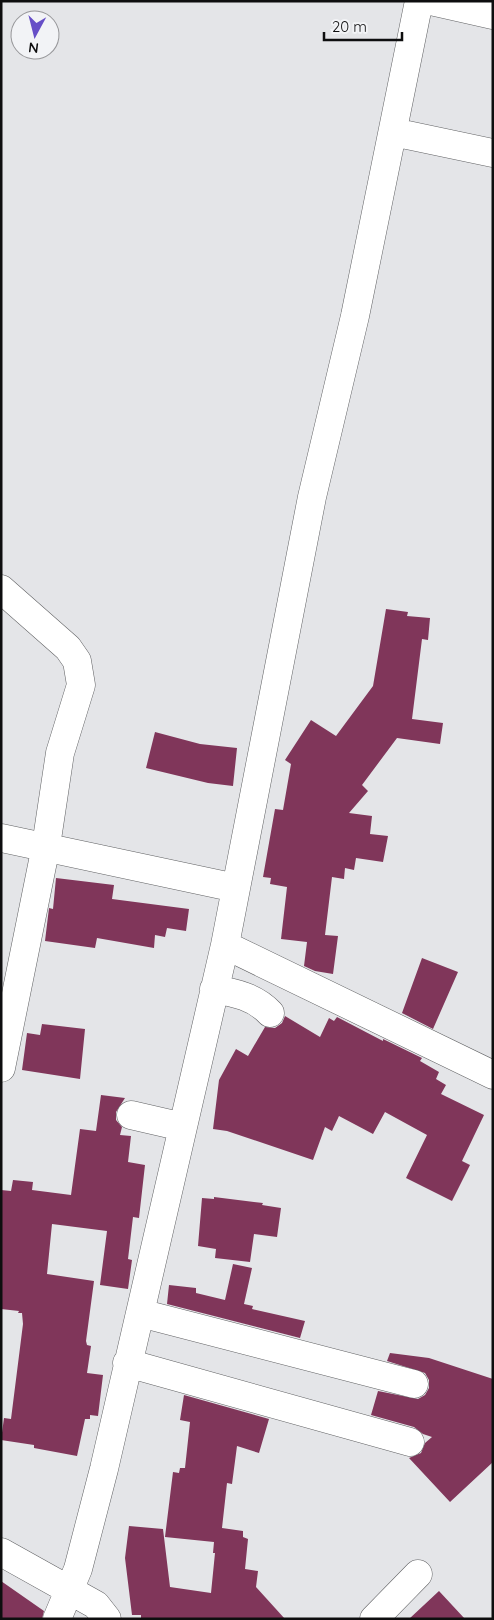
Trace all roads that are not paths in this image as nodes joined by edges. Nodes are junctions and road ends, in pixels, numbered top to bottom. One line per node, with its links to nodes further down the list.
1 (419, 1): 4 (street)
2 (431, 1): 3 (street)
3 (493, 15)
4 (393, 132): 5 (street); 9 (street)
5 (493, 153)
6 (1, 589): 8 (street)
7 (1, 838): 8 (street)
8 (46, 846): 9 (street); 13 (street)
9 (236, 888): 10 (street)
10 (225, 945): 11 (street); 14 (street)
11 (214, 989): 12 (street); 16 (street)
12 (270, 1013)
13 (1, 1068)
14 (493, 1075)
15 (131, 1115): 16 (street)
16 (183, 1127): 17 (street)
17 (140, 1313): 18 (street); 19 (street)
18 (127, 1363): 20 (street); 23 (street)
19 (414, 1384)
20 (410, 1442)
21 (1, 1552): 23 (street)
22 (418, 1574): 26 (street)
23 (71, 1590): 24 (street); 25 (street)
24 (58, 1619)
25 (107, 1619)
26 (374, 1619)

